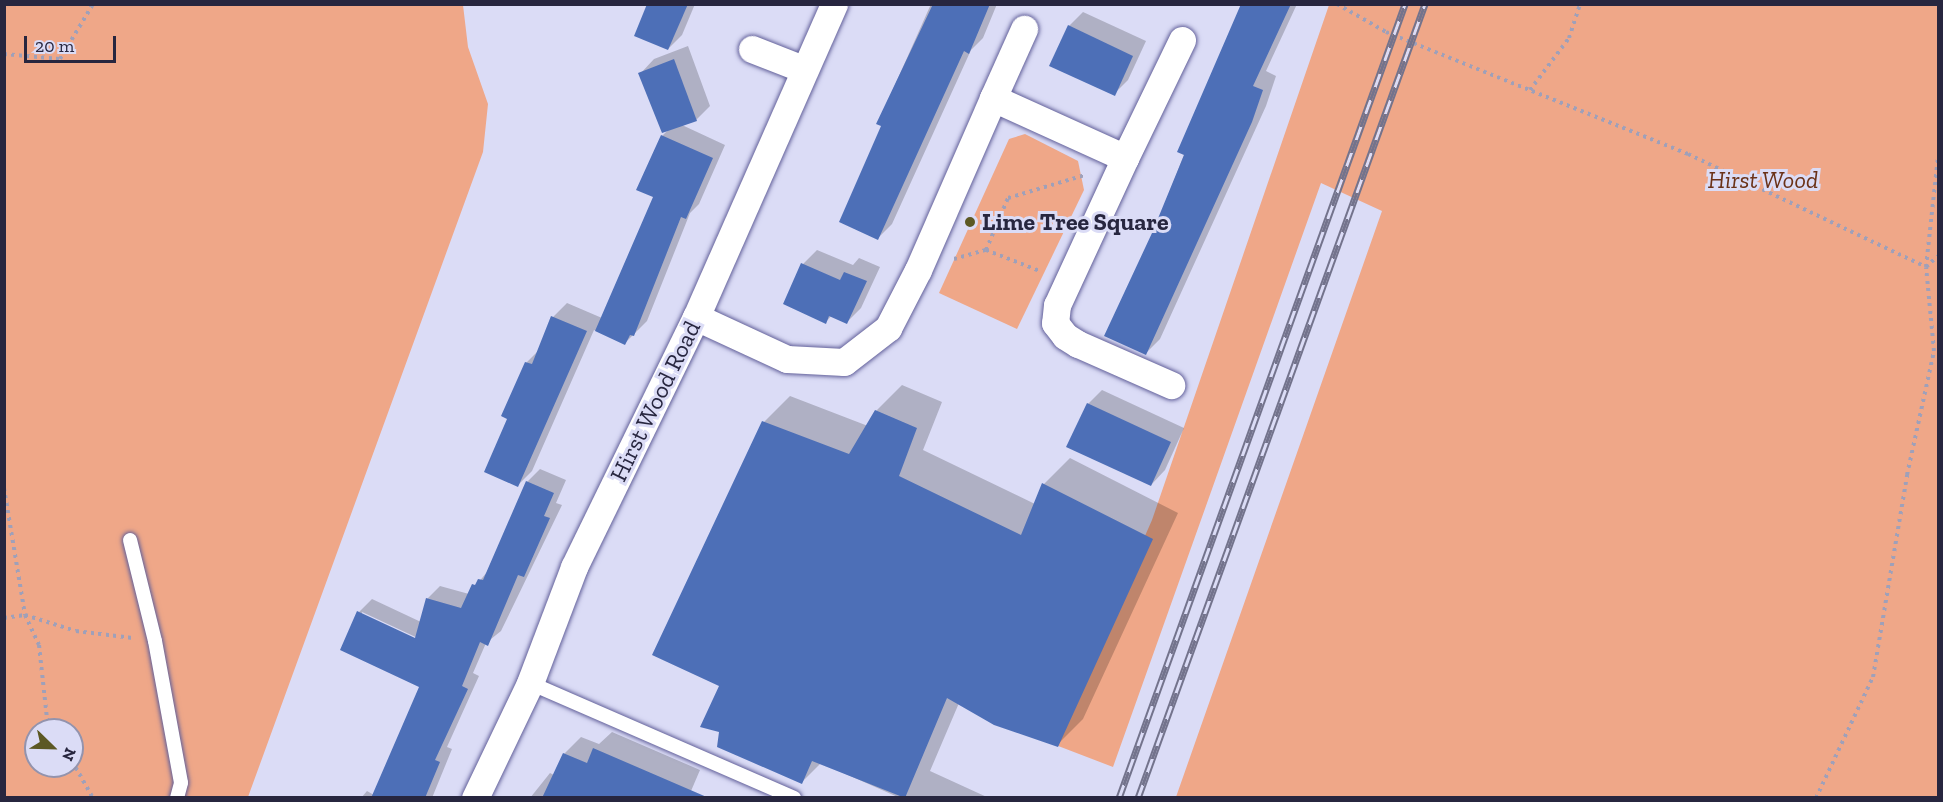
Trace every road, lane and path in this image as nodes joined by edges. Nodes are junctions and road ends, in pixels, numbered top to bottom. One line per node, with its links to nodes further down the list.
1 (93, 4): 8 (path)
2 (834, 4): 9 (street, Hirst Wood Road)
3 (1337, 4): 10 (path)
4 (1580, 4): 10 (path)
5 (1024, 29): 11 (street)
6 (1182, 40): 13 (street)
7 (753, 49): 9 (street)
8 (4, 54)
9 (803, 69): 19 (street, Hirst Wood Road)
10 (1530, 90): 16 (path)
11 (993, 98): 13 (street); 17 (street)
12 (1938, 156): 16 (path)
13 (1124, 160): 14 (path); 18 (street)
14 (986, 250): 17 (path); 18 (path)
15 (1938, 256): 16 (path)
16 (1926, 267): 33 (path)
17 (918, 270): 19 (street)
18 (1069, 283): 20 (street)
19 (696, 317): 26 (street, Hirst Wood Road)
20 (1172, 386)
21 (4, 488): 23 (path)
22 (130, 540): 25 (lane)
23 (25, 615): 24 (path); 25 (path); 27 (path)
24 (4, 618)
25 (154, 641): 30 (lane)
26 (530, 683): 31 (street, Hirst Wood Road); 32 (lane)
27 (47, 718)
28 (82, 778): 29 (path)
29 (93, 798)
30 (177, 798)
31 (475, 798)
32 (794, 798)
33 (1816, 798)

